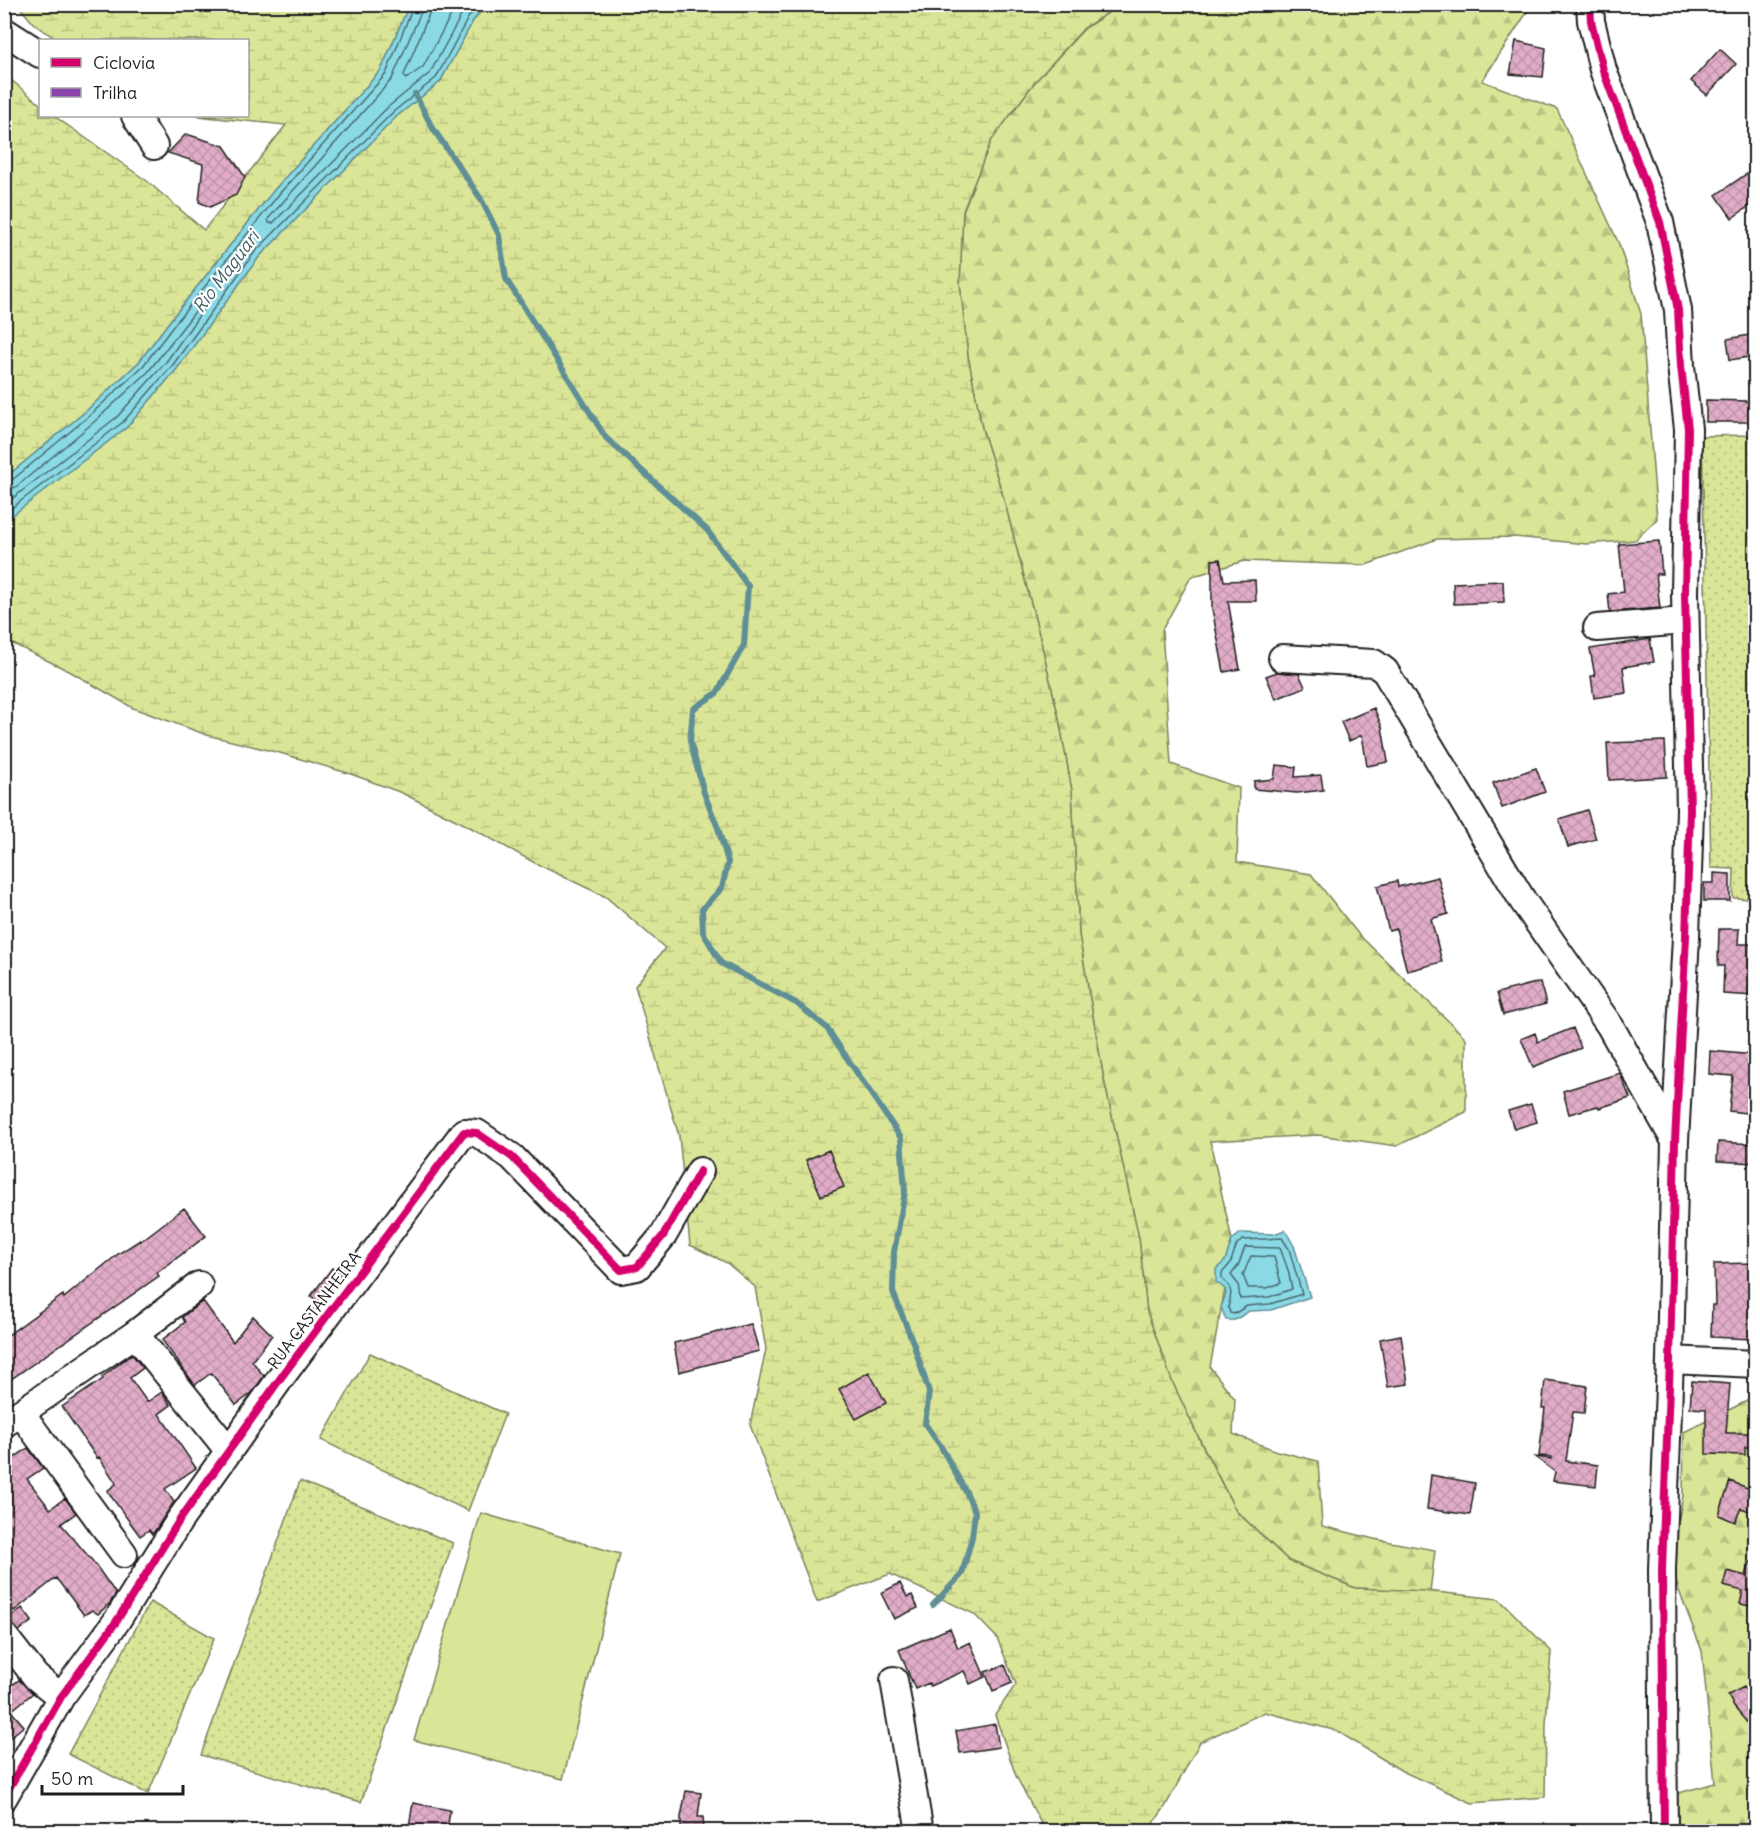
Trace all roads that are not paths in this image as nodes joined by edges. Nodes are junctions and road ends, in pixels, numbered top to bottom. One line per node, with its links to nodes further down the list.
1 (1590, 4): 6 (street)
2 (4, 31): 3 (street)
3 (39, 53)
4 (136, 117): 5 (street)
5 (153, 146)
6 (1685, 621): 7 (street); 9 (street)
7 (1597, 628)
8 (1282, 658): 9 (street)
9 (1675, 1141): 13 (street)
10 (700, 1171): 16 (street, RUA CASTANHEIRA)
11 (199, 1285): 12 (street)
12 (135, 1334): 15 (street); 16 (street)
13 (1670, 1360): 14 (street); 24 (street)
14 (1755, 1364)
15 (13, 1419): 17 (street)
16 (229, 1451): 21 (street, RUA CASTANHEIRA)
17 (124, 1554)
18 (4, 1636): 21 (street)
19 (4, 1648): 21 (street)
20 (894, 1680): 23 (street)
21 (58, 1703): 22 (street, RUA CASTANHEIRA)
22 (4, 1797)
23 (920, 1832)
24 (1664, 1832)

